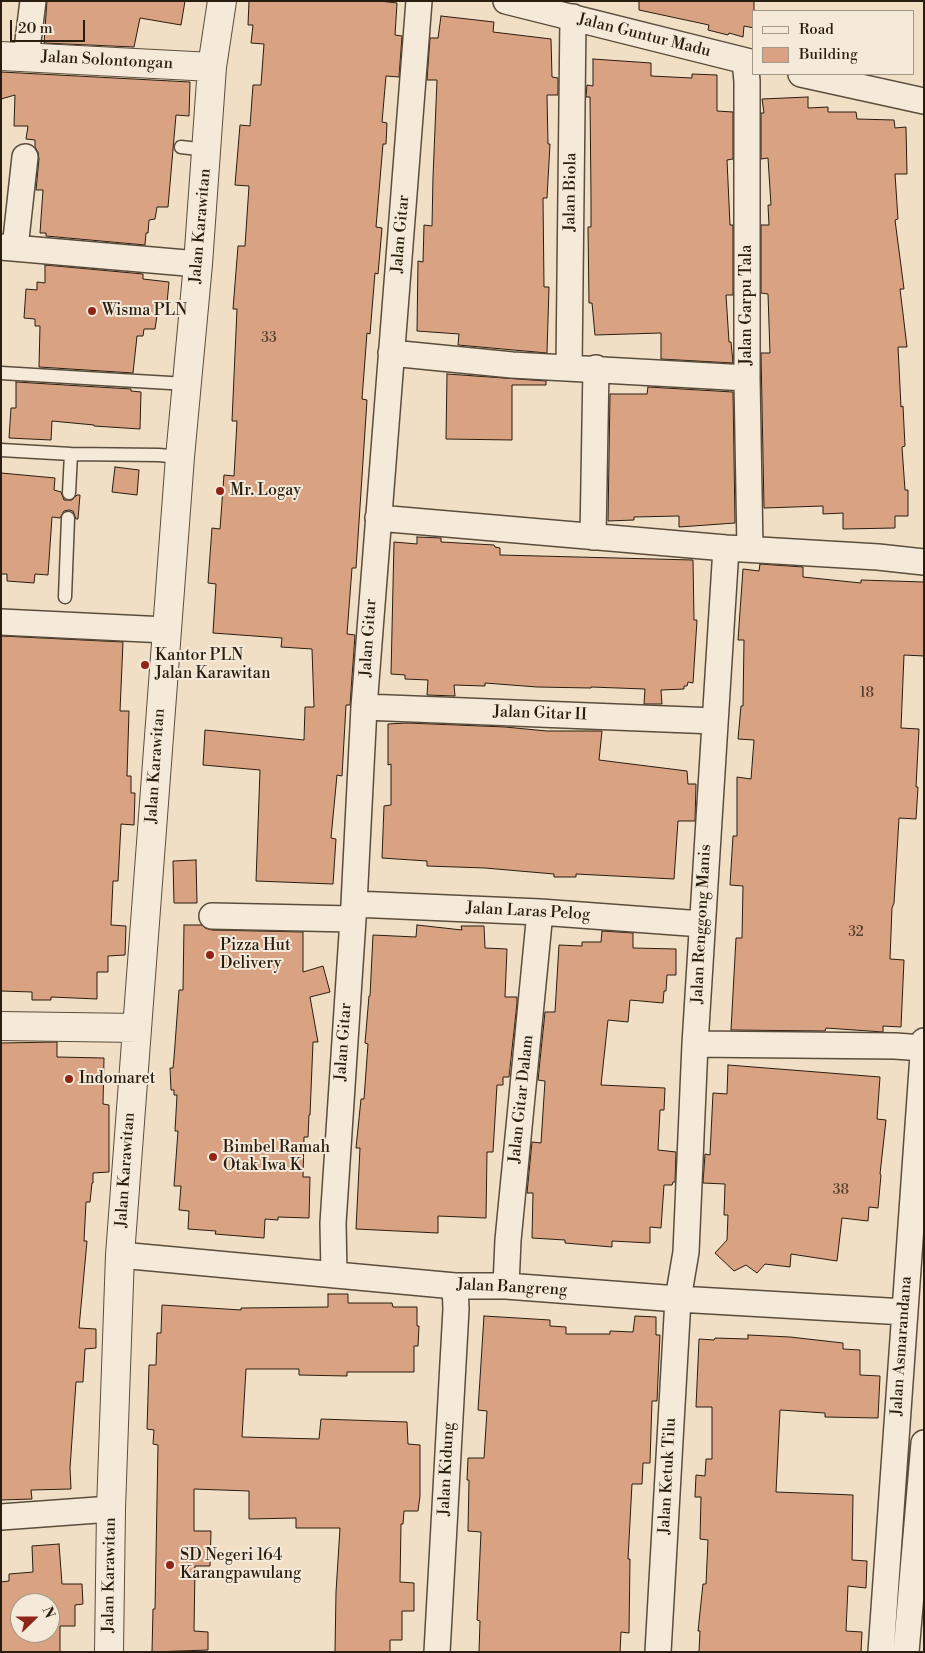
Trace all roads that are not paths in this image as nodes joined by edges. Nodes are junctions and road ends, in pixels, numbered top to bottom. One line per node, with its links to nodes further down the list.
1 (33, 1): 6 (street)
2 (222, 1): 8 (street, Jalan Karawitan)
3 (419, 1): 14 (street, Jalan Gitar)
4 (506, 1): 5 (street, Jalan Guntur Madu)
5 (573, 17): 7 (street, Jalan Guntur Madu); 15 (street, Jalan Biola)
6 (14, 56): 8 (street, Jalan Solontongan)
7 (749, 62): 18 (street, Jalan Garpu Tala)
8 (212, 67): 13 (street, Jalan Karawitan)
9 (806, 75): 10 (street)
10 (924, 101)
11 (26, 157): 12 (street)
12 (8, 247): 13 (street)
13 (198, 264): 19 (street, Jalan Karawitan)
14 (391, 353): 15 (street); 25 (street, Jalan Gitar)
15 (569, 367): 16 (street)
16 (596, 368): 18 (street); 26 (street)
17 (1, 373): 19 (lane)
18 (747, 378): 27 (street, Jalan Garpu Tala)
19 (187, 384): 22 (street, Jalan Karawitan)
20 (1, 450): 21 (lane)
21 (71, 454): 22 (lane); 23 (lane)
22 (180, 458): 31 (street, Jalan Karawitan)
23 (69, 493)
24 (68, 518): 29 (lane)
25 (378, 518): 26 (street); 32 (street, Jalan Gitar)
26 (593, 537): 27 (street)
27 (738, 548): 28 (street); 33 (street, Jalan Renggong Manis)
28 (924, 562)
29 (65, 597)
30 (1, 622): 31 (street)
31 (166, 630): 39 (street, Jalan Karawitan)
32 (364, 707): 33 (street, Jalan Gitar II); 34 (street, Jalan Gitar)
33 (715, 721): 37 (street, Jalan Renggong Manis)
34 (353, 911): 35 (street, Jalan Laras Pelog); 36 (street, Jalan Laras Pelog); 43 (street, Jalan Gitar)
35 (540, 912): 37 (street, Jalan Laras Pelog); 45 (street, Jalan Gitar Dalam)
36 (212, 916)
37 (702, 924): 40 (street, Jalan Renggong Manis)
38 (1, 1026): 39 (street)
39 (137, 1028): 42 (street, Jalan Karawitan)
40 (695, 1044): 41 (street); 46 (street, Jalan Renggong Manis)
41 (923, 1044): 47 (street, Jalan Asmarandana)
42 (120, 1256): 43 (street, Jalan Bangreng); 49 (street, Jalan Karawitan)
43 (334, 1275): 44 (street, Jalan Bangreng)
44 (455, 1286): 45 (street, Jalan Bangreng); 52 (street, Jalan Kidung)
45 (506, 1286): 46 (street, Jalan Bangreng)
46 (678, 1299): 47 (street, Jalan Bangreng); 53 (street, Jalan Ketuk Tilu)
47 (905, 1312): 54 (street, Jalan Asmarandana)
48 (924, 1442): 55 (street)
49 (111, 1509): 50 (street); 51 (street, Jalan Karawitan)
50 (1, 1517)
51 (109, 1652)
52 (437, 1652)
53 (658, 1652)
54 (881, 1652)
55 (906, 1652)

